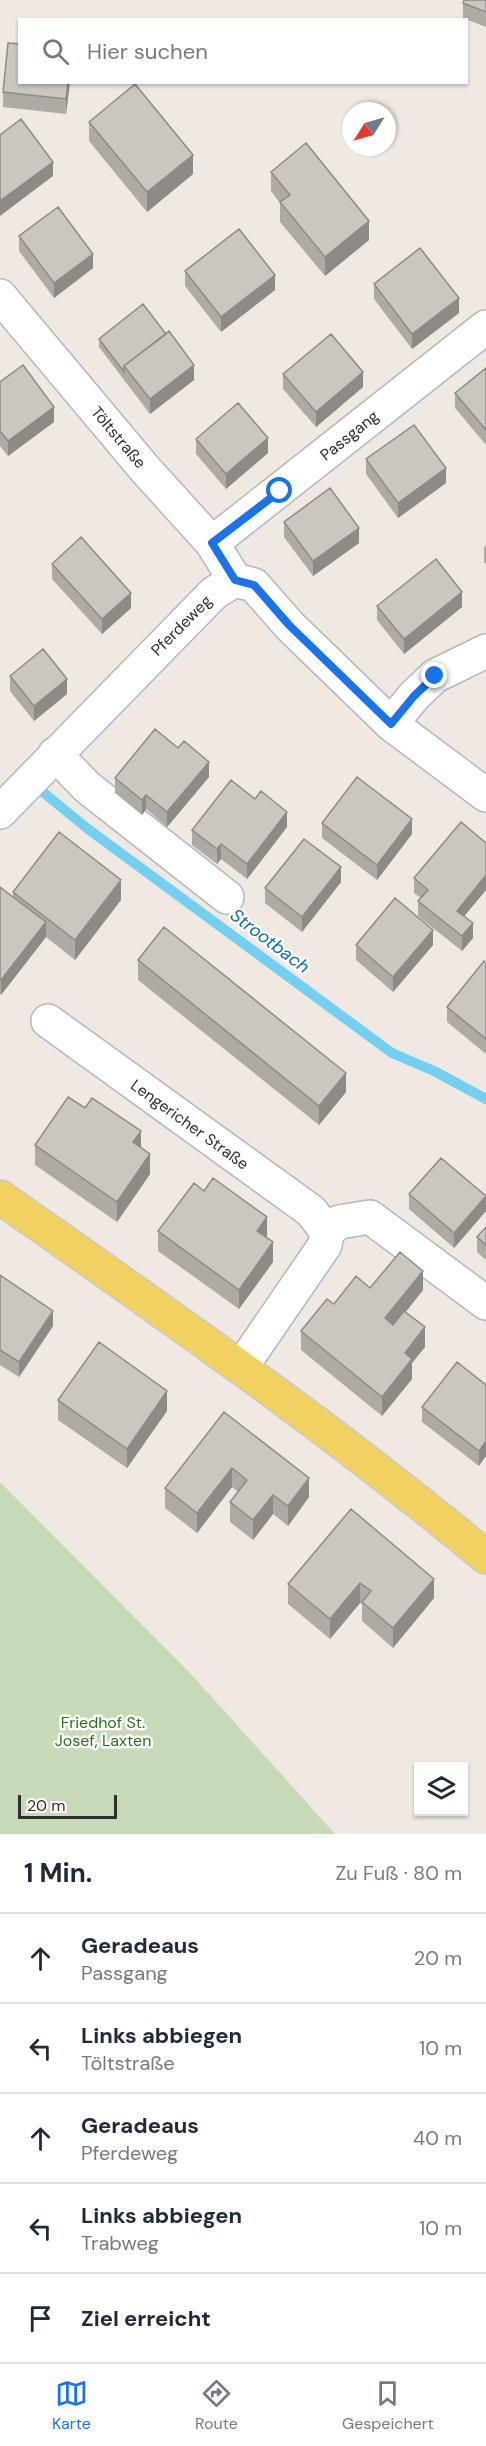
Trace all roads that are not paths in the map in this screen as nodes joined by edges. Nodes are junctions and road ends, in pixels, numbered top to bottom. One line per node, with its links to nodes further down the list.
1 (0, 296): 3 (street, Töltstraße)
2 (486, 327): 3 (street, Passgang)
3 (212, 543): 4 (street, Töltstraße)
4 (235, 580): 6 (street); 7 (street, Pferdeweg)
5 (486, 651): 6 (street)
6 (391, 724): 8 (street)
7 (55, 754): 9 (street, Pferdeweg); 10 (street)
8 (486, 795)
9 (0, 812)
10 (227, 897)
11 (48, 1021): 13 (street, Lengericher Straße)
12 (0, 1197): 15 (main road)
13 (327, 1232): 14 (street); 15 (street)
14 (486, 1303)
15 (242, 1366): 16 (main road)
16 (486, 1557)

